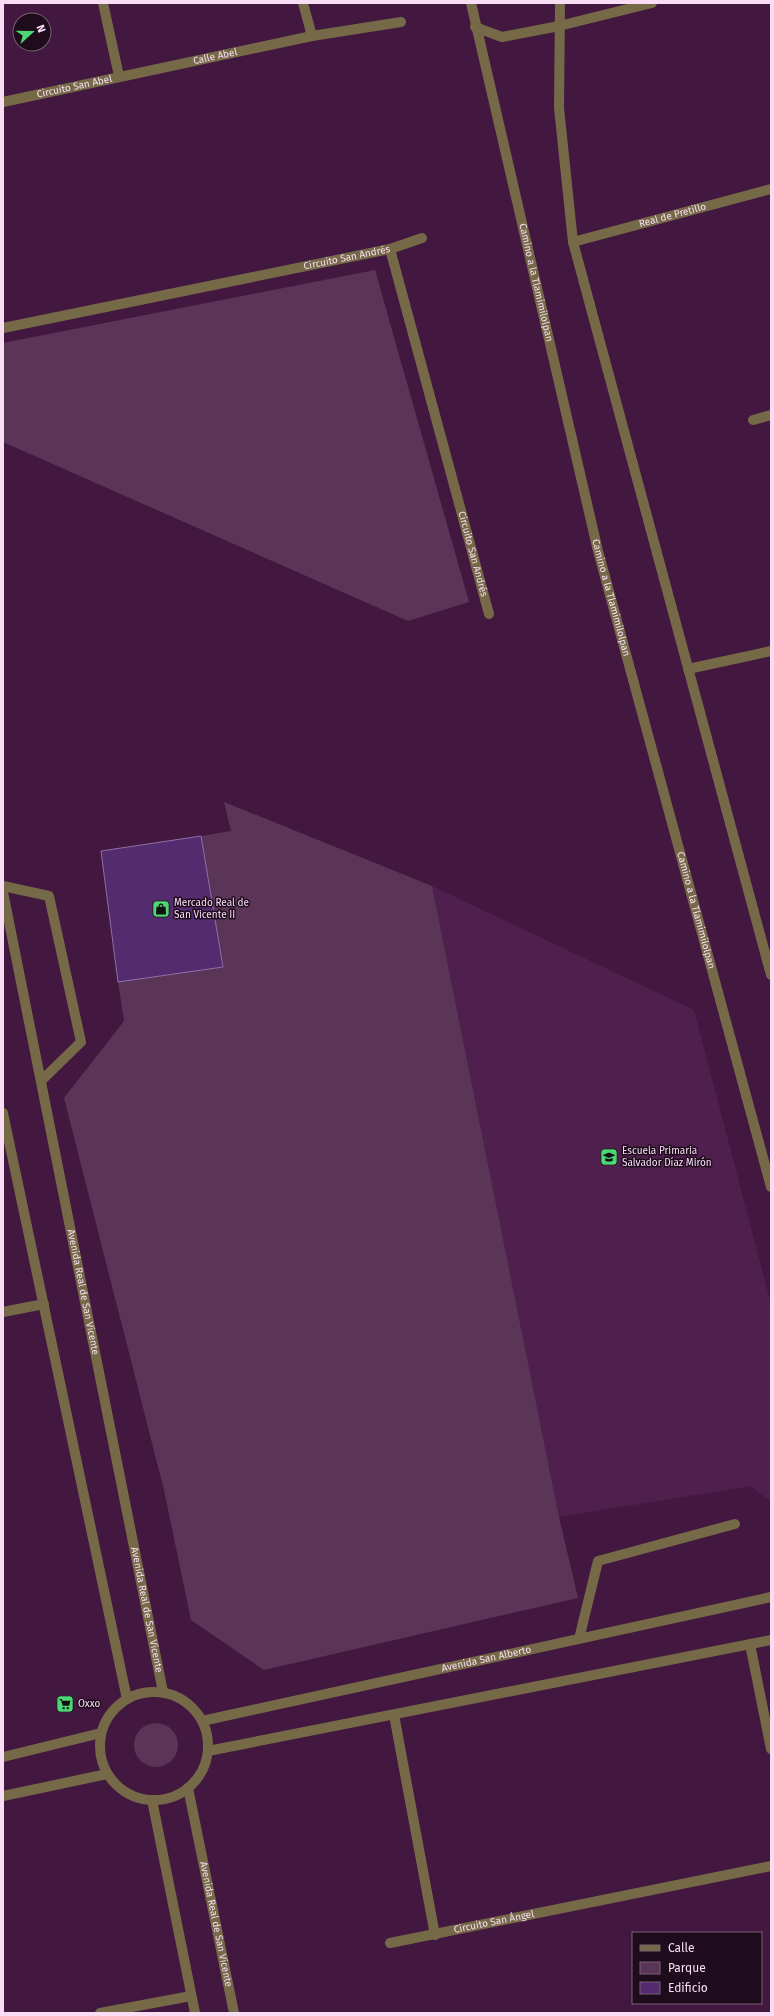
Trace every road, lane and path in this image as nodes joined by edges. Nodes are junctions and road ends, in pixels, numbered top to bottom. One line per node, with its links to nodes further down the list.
1 (103, 3): 10 (street, Circuito San Abel)
2 (303, 3): 9 (street)
3 (470, 3): 8 (street, Camino a la Tlamimilolpan)
4 (560, 3): 7 (street)
5 (652, 3): 7 (street)
6 (401, 22): 9 (street, Calle Abel)
7 (559, 26): 8 (street); 14 (street)
8 (475, 27): 27 (street, Camino a la Tlamimilolpan)
9 (312, 36): 10 (street, Calle Abel)
10 (119, 76): 11 (street, Circuito San Abel)
11 (3, 102)
12 (771, 189): 14 (street, Real de Pretillo)
13 (422, 238): 15 (street)
14 (573, 242): 21 (street)
15 (390, 249): 16 (street, Circuito San Andrés); 19 (street, Circuito San Andrés)
16 (3, 328)
17 (771, 415): 18 (street)
18 (753, 420)
19 (489, 614)
20 (771, 651): 21 (street)
21 (688, 669): 24 (street)
22 (3, 886): 25 (street)
23 (3, 892): 25 (street, Avenida Real de San Vicente)
24 (771, 975)
25 (41, 1081): 35 (street, Avenida Real de San Vicente)
26 (3, 1113): 28 (street)
27 (771, 1187)
28 (44, 1304): 29 (street); 36 (street)
29 (3, 1312)
30 (735, 1524): 32 (street)
31 (771, 1598): 32 (street, Avenida San Alberto)
32 (579, 1639): 38 (street, Avenida San Alberto)
33 (771, 1640): 34 (street)
34 (750, 1644): 37 (street); 40 (street)
35 (163, 1692): 36 (street); 38 (street)
36 (127, 1698): 39 (street)
37 (394, 1715): 41 (street); 48 (street)
38 (202, 1721): 41 (street)
39 (101, 1733): 42 (street); 43 (street)
40 (771, 1749)
41 (208, 1751): 44 (street)
42 (3, 1756)
43 (107, 1774): 45 (street); 46 (street)
44 (188, 1788): 46 (street); 53 (street, Avenida Real de San Vicente)
45 (3, 1796)
46 (152, 1800): 50 (street)
47 (771, 1866): 48 (street, Circuito San Ángel)
48 (435, 1934): 49 (street, Circuito San Ángel)
49 (390, 1943)
50 (191, 1996): 51 (street); 52 (street)
51 (100, 2013)
52 (195, 2013)
53 (234, 2013)

